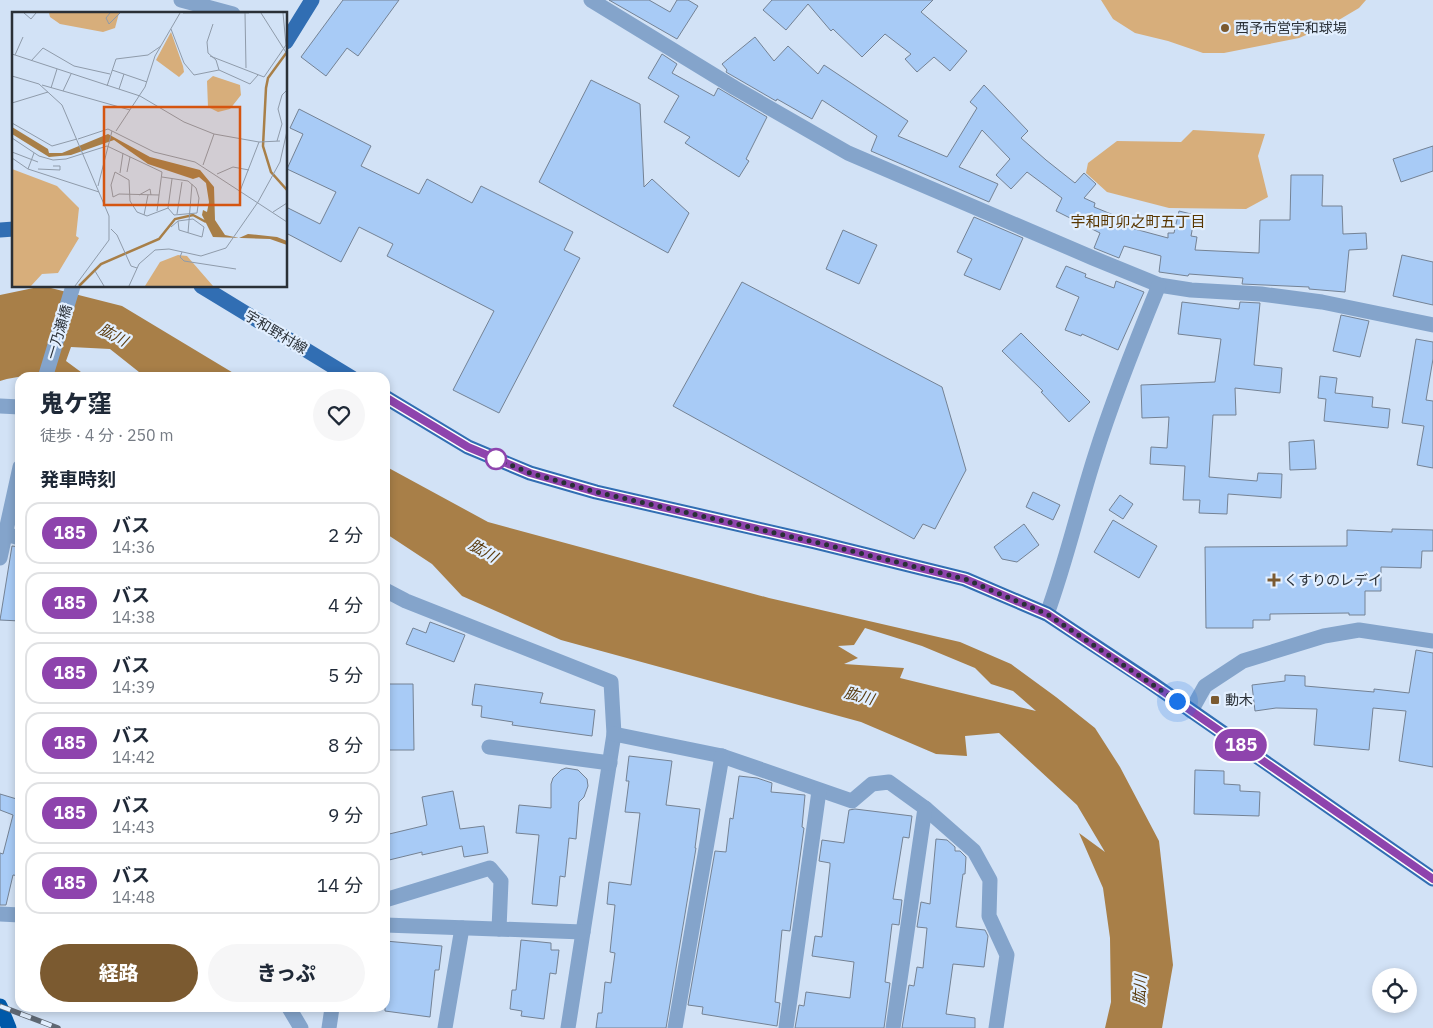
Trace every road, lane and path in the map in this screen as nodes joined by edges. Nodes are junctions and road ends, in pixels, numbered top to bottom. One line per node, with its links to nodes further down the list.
1 (181, 0): 4 (street)
2 (312, 0): 5 (main road)
3 (592, 0): 6 (street)
4 (226, 12)
5 (288, 38)
6 (1159, 285): 9 (street); 19 (street)
7 (72, 288): 10 (street, 一乃瀬橋)
8 (204, 288): 11 (main road, 宇和野村線)
9 (1433, 325)
10 (47, 372)
11 (342, 372)
12 (390, 400): 19 (main road)
13 (0, 406): 14 (street)
14 (15, 407)
15 (15, 516): 16 (street)
16 (13, 536): 17 (street)
17 (0, 558)
18 (390, 593): 22 (street)
19 (1047, 614): 21 (main road)
20 (1433, 641): 21 (street)
21 (1191, 711): 28 (main road)
22 (614, 734): 24 (street); 25 (street)
23 (489, 747): 25 (street)
24 (722, 756): 26 (street); 44 (street)
25 (610, 763): 35 (street)
26 (819, 791): 27 (street); 45 (street)
27 (924, 808): 46 (street); 47 (street)
28 (1433, 879)
29 (390, 898): 34 (street)
30 (0, 914): 31 (street)
31 (15, 915)
32 (390, 925): 33 (street)
33 (462, 928): 34 (street); 42 (street)
34 (499, 929): 35 (street)
35 (583, 932): 43 (street)
36 (0, 1006): 39 (highway)
37 (291, 1012): 40 (street)
38 (331, 1012): 41 (street)
39 (9, 1028)
40 (301, 1028)
41 (329, 1028)
42 (445, 1028)
43 (568, 1028)
44 (676, 1028)
45 (786, 1028)
46 (893, 1028)
47 (996, 1028)

